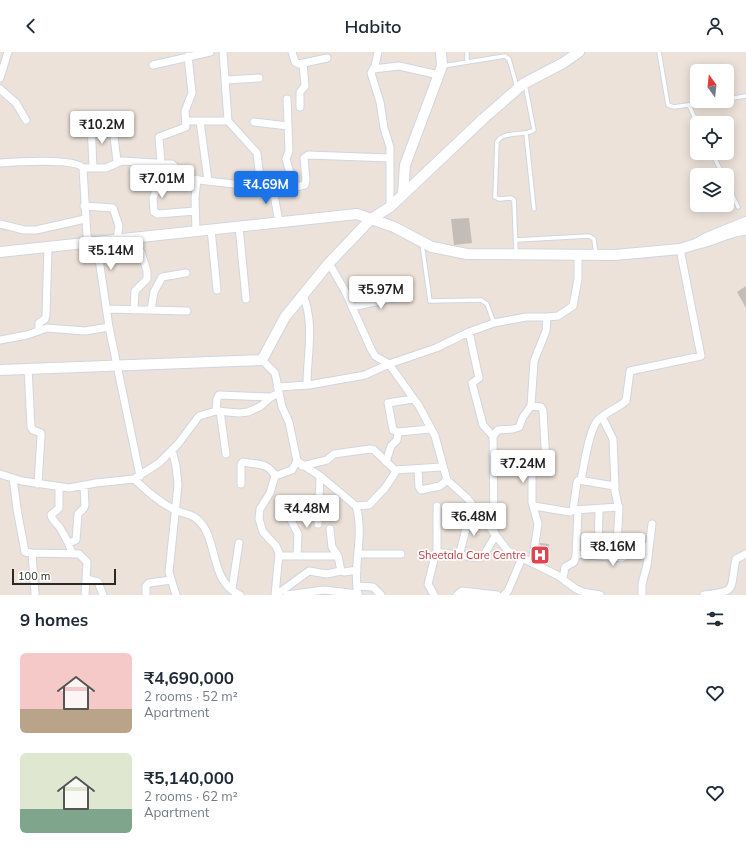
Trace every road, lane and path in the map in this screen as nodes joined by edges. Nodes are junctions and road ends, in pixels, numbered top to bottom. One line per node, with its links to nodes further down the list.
1 (8, 52): 18 (street)
2 (210, 52): 10 (street)
3 (223, 52): 20 (street)
4 (292, 52): 14 (street)
5 (378, 52): 16 (street)
6 (441, 52): 17 (main road)
7 (467, 52): 13 (lane)
8 (579, 52): 21 (main road)
9 (659, 52): 26 (lane)
10 (200, 53): 11 (street)
11 (188, 56): 15 (street); 31 (street)
12 (327, 58): 14 (street)
13 (467, 62): 17 (lane); 21 (lane)
14 (303, 63): 27 (street)
15 (153, 65)
16 (373, 69): 17 (street); 38 (street)
17 (441, 70): 49 (main road)
18 (0, 78)
19 (259, 78): 20 (street)
20 (226, 80): 33 (street)
21 (521, 85): 37 (lane); 49 (main road)
22 (0, 89): 29 (street)
23 (746, 96): 24 (lane)
24 (734, 98)
25 (287, 99): 36 (street)
26 (689, 105): 28 (lane)
27 (300, 107)
28 (694, 116)
29 (26, 120)
30 (112, 121): 39 (street)
31 (186, 121): 32 (street); 41 (street)
32 (200, 121): 33 (street); 45 (street)
33 (228, 121): 46 (street)
34 (91, 122): 43 (street)
35 (254, 122): 36 (street)
36 (288, 126): 47 (street)
37 (526, 133): 54 (lane); 66 (lane)
38 (390, 158): 47 (street); 52 (street)
39 (117, 161): 41 (street); 43 (street)
40 (0, 163): 42 (street)
41 (161, 164): 44 (street); 55 (street)
42 (82, 168): 43 (street); 51 (street)
43 (93, 168)
44 (197, 179): 45 (street); 55 (street)
45 (208, 181): 46 (street)
46 (261, 187): 48 (street)
47 (294, 187): 48 (street)
48 (271, 192): 58 (street)
49 (403, 194): 52 (main road)
50 (734, 199): 53 (lane)
51 (84, 206): 56 (street); 65 (street)
52 (390, 207): 57 (main road)
53 (738, 207)
54 (534, 209)
55 (195, 211): 64 (street)
56 (85, 219): 60 (street); 68 (street)
57 (371, 219): 58 (main road); 67 (main road); 76 (main road)
58 (279, 222): 61 (main road)
59 (746, 222): 69 (main road)
60 (0, 224)
61 (239, 226): 62 (main road); 81 (street)
62 (211, 229): 64 (main road); 78 (street)
63 (746, 230): 69 (main road)
64 (196, 231): 65 (main road)
65 (121, 239): 68 (main road); 84 (street)
66 (516, 240): 73 (lane); 75 (lane)
67 (421, 241): 73 (main road); 88 (lane)
68 (91, 242): 70 (main road); 83 (street)
69 (696, 244): 71 (main road)
70 (48, 246): 72 (main road); 90 (street)
71 (680, 249): 75 (main road); 104 (street)
72 (0, 252)
73 (516, 255): 74 (main road)
74 (578, 255): 75 (main road); 87 (street)
75 (596, 255)
76 (329, 263): 79 (main road); 82 (street)
77 (186, 273): 85 (street)
78 (217, 290)
79 (302, 295): 93 (main road); 98 (street)
80 (406, 295): 82 (street)
81 (246, 299)
82 (352, 307): 94 (street)
83 (107, 310): 84 (street); 89 (street)
84 (134, 310): 85 (street)
85 (151, 310): 86 (street)
86 (188, 311)
87 (547, 317): 88 (street); 102 (street)
88 (494, 323): 91 (street)
89 (109, 327): 90 (street); 95 (street)
90 (39, 330): 92 (street)
91 (469, 332): 94 (street); 107 (street)
92 (0, 340)
93 (262, 360): 95 (main road); 99 (street)
94 (389, 364): 98 (street); 101 (street)
95 (118, 366): 96 (main road); 119 (street)
96 (28, 368): 97 (main road); 122 (street)
97 (0, 370)
98 (308, 385): 99 (street)
99 (278, 390): 100 (street); 111 (street)
100 (271, 397): 103 (street); 103 (street)
101 (413, 399): 105 (street); 106 (street)
102 (531, 406): 107 (street); 130 (street)
103 (218, 411): 108 (street); 109 (street)
104 (602, 417): 121 (street); 126 (street)
105 (432, 429): 106 (street); 112 (street)
106 (398, 432): 110 (street)
107 (493, 436): 139 (street)
108 (172, 450): 119 (street); 133 (street)
109 (226, 454)
110 (386, 462): 111 (street); 114 (street)
111 (300, 463): 116 (street); 117 (street)
112 (442, 467): 113 (street); 120 (street)
113 (418, 468): 114 (street); 120 (street)
114 (398, 470): 128 (street)
115 (0, 474): 118 (street)
116 (275, 476): 123 (street); 151 (street)
117 (320, 476): 128 (street); 136 (street)
118 (13, 478): 122 (street); 145 (street)
119 (137, 478): 124 (street); 133 (street)
120 (447, 480): 135 (street)
121 (581, 480): 126 (street); 134 (street)
122 (38, 484): 125 (street)
123 (241, 484)
124 (84, 486): 125 (street); 140 (street)
125 (59, 487): 140 (street)
126 (615, 487): 131 (street)
127 (289, 504): 152 (street)
128 (356, 506): 147 (street)
129 (436, 506): 144 (street)
130 (534, 506): 134 (street); 157 (street)
131 (619, 507): 132 (street); 142 (street)
132 (599, 509): 134 (street); 155 (street)
133 (175, 510): 162 (street); 164 (street)
134 (575, 510): 149 (street)
135 (478, 514): 139 (street); 154 (street)
136 (318, 524)
137 (652, 524): 143 (street)
138 (330, 529): 153 (street)
139 (495, 533): 154 (street); 156 (street)
140 (69, 543): 146 (street)
141 (238, 543): 164 (street)
142 (629, 546): 143 (street); 155 (street)
143 (649, 547): 182 (street)
144 (437, 552): 154 (street); 177 (street)
145 (32, 553): 146 (street); 166 (street)
146 (72, 554): 160 (street)
147 (359, 554): 148 (street); 158 (street)
148 (401, 554)
149 (576, 554): 155 (street); 161 (street)
150 (746, 554): 167 (street)
151 (279, 556): 152 (street); 173 (street)
152 (297, 556): 153 (street)
153 (338, 556): 159 (street)
154 (459, 556)
155 (598, 556)
156 (522, 558): 157 (street); 180 (street)
157 (532, 563): 161 (street)
158 (357, 570): 159 (street); 163 (street)
159 (341, 571): 173 (street)
160 (87, 579): 168 (street); 169 (street)
161 (563, 579): 165 (street)
162 (171, 580): 170 (street); 171 (street)
163 (357, 586): 175 (street); 176 (street)
164 (232, 589): 172 (street)
165 (576, 592): 181 (street)
166 (35, 594)
167 (720, 594): 183 (street)
168 (85, 595)
169 (103, 595)
170 (146, 595)
171 (176, 595)
172 (240, 595)
173 (275, 595)
174 (287, 595): 175 (street)
175 (358, 595)
176 (381, 595)
177 (434, 595)
178 (457, 595): 179 (street)
179 (497, 595)
180 (506, 595)
181 (600, 595)
182 (642, 595)
183 (704, 595)

